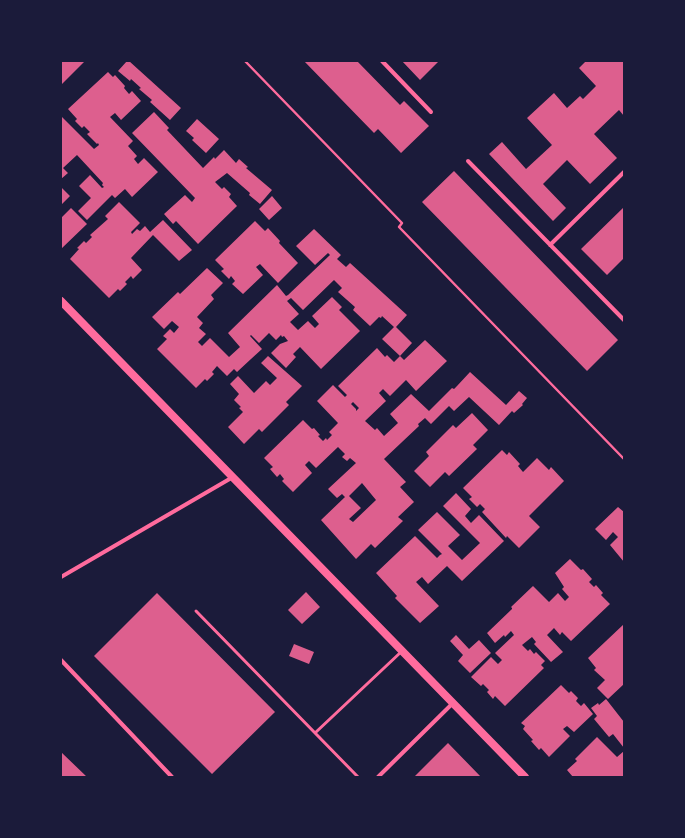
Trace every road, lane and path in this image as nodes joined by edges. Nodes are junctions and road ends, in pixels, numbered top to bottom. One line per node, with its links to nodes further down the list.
1 (246, 61): 9 (path)
2 (382, 61): 3 (street)
3 (431, 112)
4 (468, 161): 6 (street)
5 (624, 172): 6 (street)
6 (550, 245): 8 (street)
7 (61, 301): 10 (main road)
8 (624, 320)
9 (624, 459)
10 (233, 477): 11 (street); 13 (main road)
11 (61, 577)
12 (196, 611): 16 (lane)
13 (403, 651): 15 (main road); 16 (lane)
14 (61, 660): 17 (street)
15 (453, 703): 19 (street); 20 (main road)
16 (315, 733): 18 (lane)
17 (172, 777)
18 (358, 777)
19 (378, 777)
20 (525, 777)

